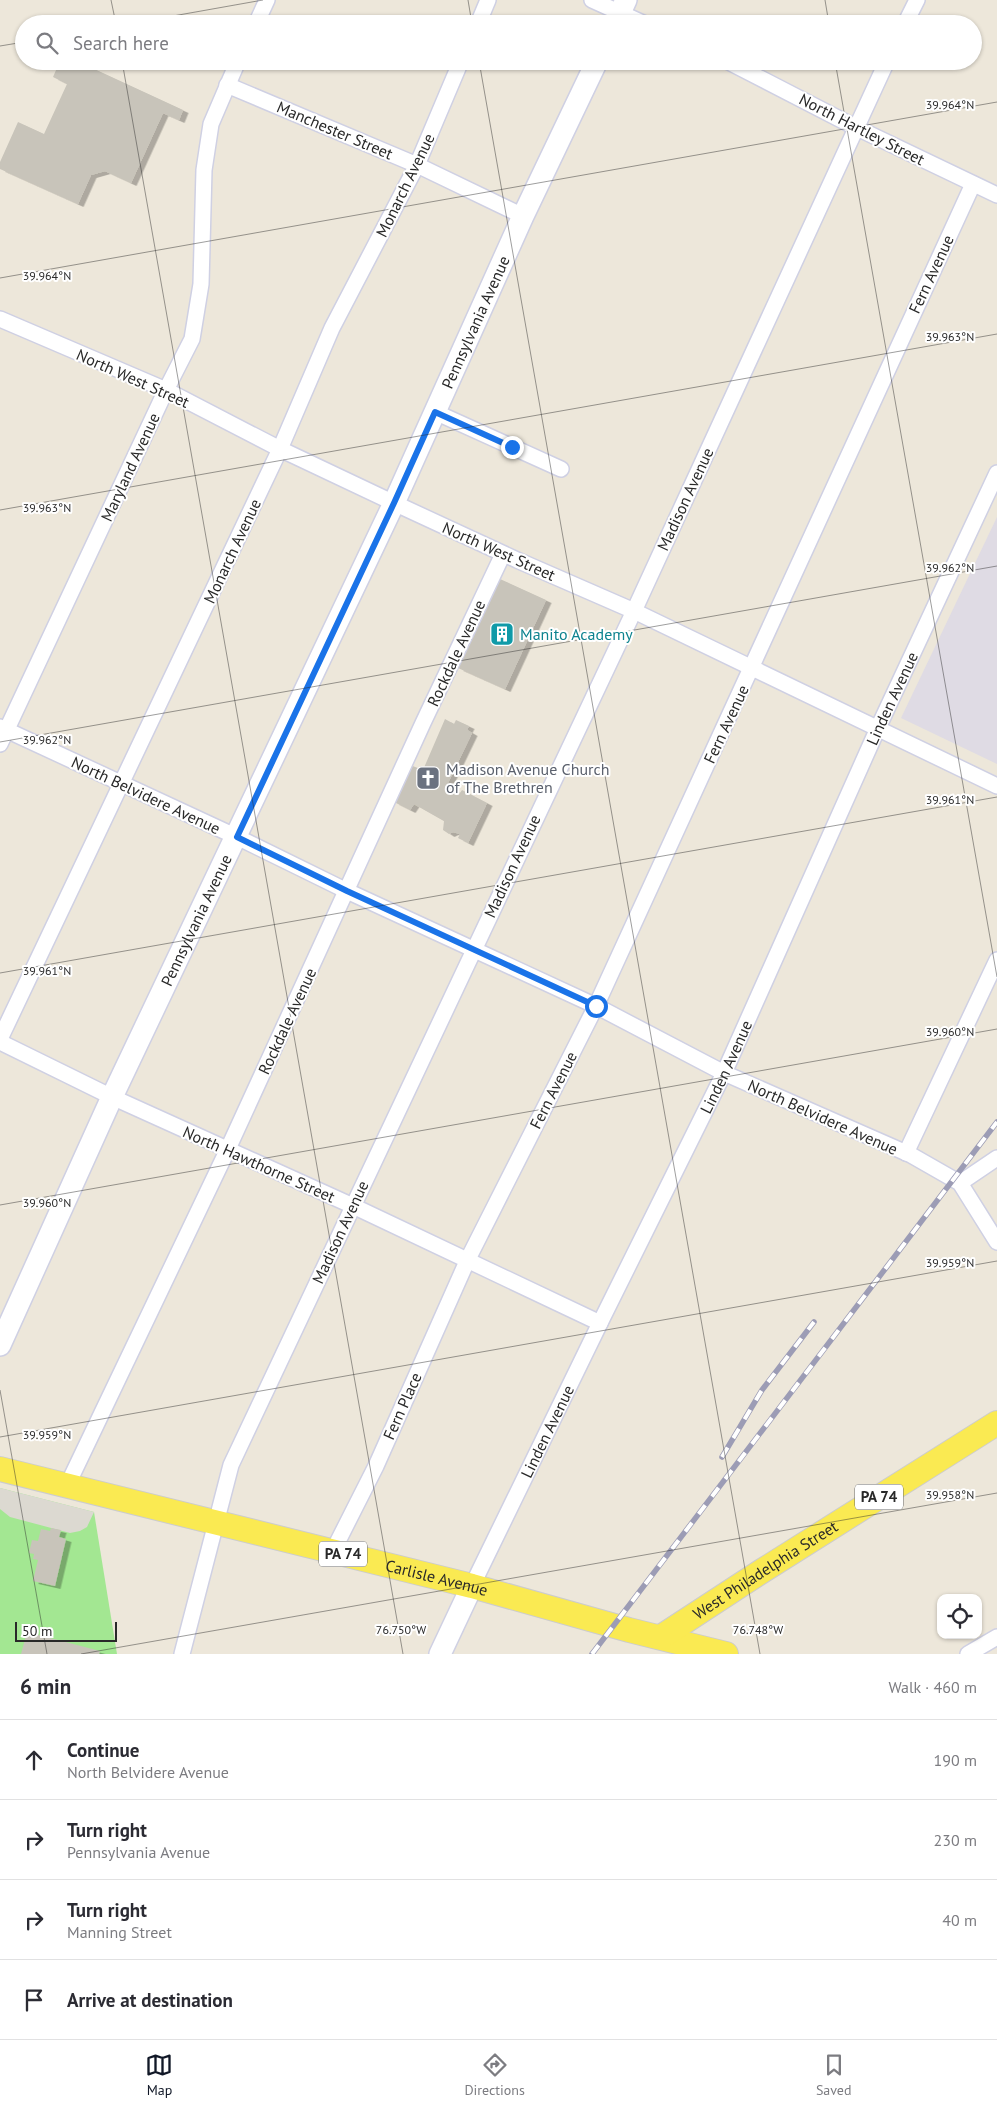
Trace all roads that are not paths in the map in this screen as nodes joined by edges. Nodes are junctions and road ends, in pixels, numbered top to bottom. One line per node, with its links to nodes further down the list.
1 (267, 0): 6 (street)
2 (488, 0): 7 (street)
3 (592, 0): 5 (street)
4 (917, 0): 8 (street)
5 (621, 12)
6 (260, 15)
7 (482, 15)
8 (910, 15)
9 (234, 70): 14 (street, Maryland Avenue)
10 (457, 70): 16 (street, Monarch Avenue)
11 (593, 70): 19 (street, Pennsylvania Avenue)
12 (744, 70): 15 (street, North Hartley Street)
13 (883, 70): 15 (street, Madison Avenue)
14 (227, 85): 16 (street, Manchester Street); 21 (street, Maryland Avenue)
15 (855, 127): 17 (street, North Hartley Street); 28 (street, Madison Avenue)
16 (417, 165): 19 (street, Manchester Street); 23 (street, Monarch Avenue)
17 (973, 184): 18 (street, North Hartley Street); 29 (street, Fern Avenue)
18 (997, 195)
19 (523, 216): 22 (street, Pennsylvania Avenue)
20 (0, 319): 21 (street, North West Street)
21 (166, 390): 23 (street, North West Street); 30 (street, Maryland Avenue)
22 (435, 412): 24 (street); 26 (street, Pennsylvania Avenue)
23 (280, 449): 26 (street, North West Street); 33 (street, Monarch Avenue)
24 (560, 469)
25 (997, 473): 31 (street, Linden Avenue)
26 (394, 503): 27 (street, North West Street); 35 (street, Pennsylvania Avenue)
27 (503, 554): 28 (street, North West Street); 36 (street, Rockdale Avenue)
28 (634, 611): 29 (street, North West Street); 37 (street, Madison Avenue)
29 (752, 667): 31 (street, North West Street); 39 (street, Fern Avenue)
30 (3, 728): 32 (street, Maryland Avenue); 33 (street, North Belvidere Avenue)
31 (878, 728): 34 (street, North West Street); 41 (street, Linden Avenue)
32 (0, 744)
33 (122, 784): 35 (street, North Belvidere Avenue); 40 (street, Monarch Avenue)
34 (997, 786)
35 (237, 837): 36 (street, North Belvidere Avenue); 42 (street, Pennsylvania Avenue)
36 (347, 891): 37 (street, North Belvidere Avenue); 43 (street, Rockdale Avenue)
37 (473, 948): 39 (street, North Belvidere Avenue); 47 (street, Madison Avenue)
38 (997, 960): 44 (street)
39 (596, 1006): 41 (street, North Belvidere Avenue); 49 (street, Fern Avenue)
40 (0, 1041): 42 (street, North Hawthorne Street)
41 (724, 1073): 44 (street, North Belvidere Avenue); 50 (street, Linden Avenue)
42 (112, 1097): 43 (street, North Hawthorne Street); 51 (street, Pennsylvania Avenue)
43 (227, 1150): 47 (street, North Hawthorne Street); 54 (street, Rockdale Avenue)
44 (906, 1153): 46 (street, North Belvidere Avenue)
45 (997, 1158): 46 (street)
46 (960, 1183): 48 (street, North Belvidere Avenue)
47 (353, 1206): 49 (street, North Hawthorne Street); 55 (street, Madison Avenue)
48 (997, 1242)
49 (468, 1259): 50 (street, North Hawthorne Street); 56 (street, Fern Place)
50 (600, 1322): 57 (street, Linden Avenue)
51 (0, 1345)
52 (997, 1422): 58 (main road, West Philadelphia Street / PA 74)
53 (0, 1469): 54 (main road, Carlisle Avenue / PA 74)
54 (67, 1486): 55 (main road, Carlisle Avenue / PA 74)
55 (215, 1522): 56 (main road, Carlisle Avenue / PA 74); 60 (street, Madison Avenue)
56 (333, 1551): 57 (main road, Carlisle Avenue / PA 74)
57 (472, 1586): 58 (main road, Carlisle Avenue / PA 74); 61 (street, Linden Avenue)
58 (661, 1637): 62 (main road, Carlisle Avenue / PA 74)
59 (997, 1637): 63 (street)
60 (182, 1654)
61 (440, 1654)
62 (726, 1654)
63 (968, 1654)

